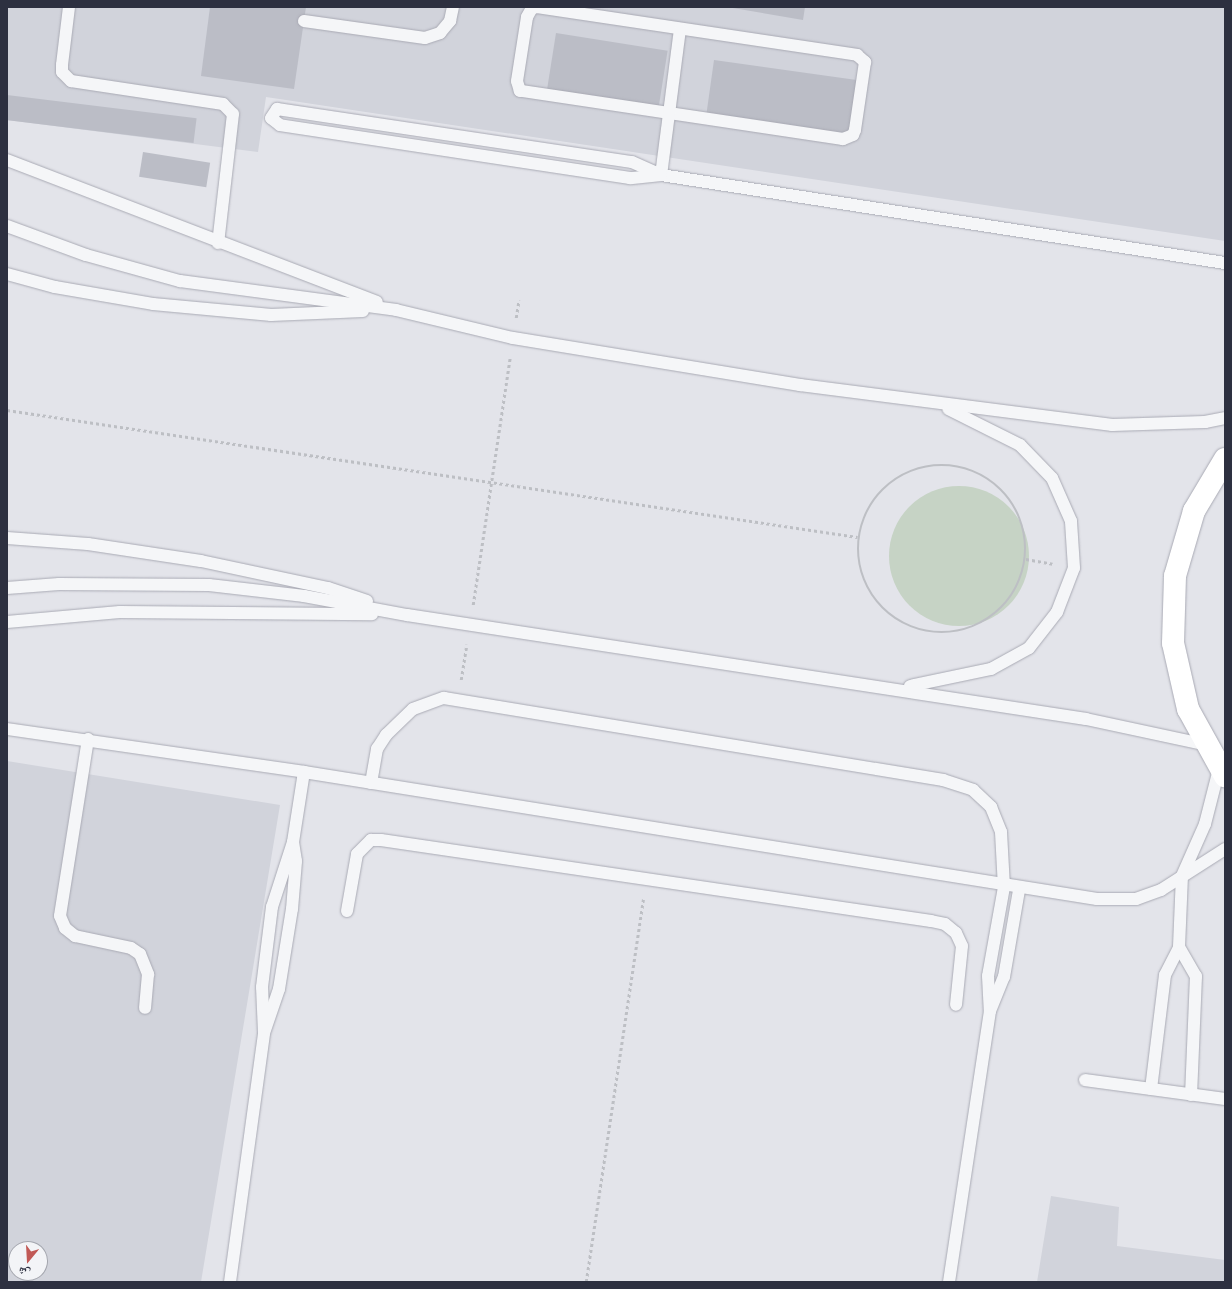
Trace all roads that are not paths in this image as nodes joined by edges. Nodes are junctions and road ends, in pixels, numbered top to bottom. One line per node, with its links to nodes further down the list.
1 (69, 7): 10 (lane)
2 (453, 7): 4 (lane)
3 (594, 12): 5 (lane); 6 (lane)
4 (304, 21)
5 (680, 29): 6 (lane); 6 (lane)
6 (670, 113): 8 (lane)
7 (7, 160): 10 (lane)
8 (661, 175): 8 (lane); 11 (lane)
9 (7, 226): 13 (lane)
10 (218, 243): 13 (lane)
11 (1225, 263)
12 (7, 274): 13 (lane)
13 (396, 310): 14 (lane)
14 (936, 404): 15 (lane); 21 (lane)
15 (1225, 418)
16 (1225, 459): 24 (main road)
17 (7, 538): 19 (lane)
18 (7, 588): 19 (lane)
19 (407, 615): 20 (lane); 21 (lane)
20 (7, 622)
21 (898, 688): 24 (lane)
22 (7, 729): 23 (lane)
23 (88, 739): 25 (lane); 36 (lane)
24 (1207, 745): 26 (main road)
25 (304, 772): 27 (lane); 28 (lane)
26 (1222, 772): 30 (lane)
27 (371, 783): 31 (lane); 31 (lane)
28 (292, 842): 38 (lane); 38 (lane)
29 (1225, 849): 30 (lane)
30 (1182, 876): 32 (lane); 34 (lane)
31 (1004, 887): 32 (lane); 37 (lane)
32 (1019, 890): 37 (lane)
33 (347, 911): 35 (lane)
34 (1179, 948): 40 (lane); 41 (lane)
35 (956, 1005)
36 (145, 1008)
37 (990, 1011): 44 (lane)
38 (264, 1033): 43 (lane)
39 (1085, 1080): 40 (lane)
40 (1151, 1089): 41 (lane)
41 (1191, 1095): 42 (lane)
42 (1225, 1099)
43 (230, 1282)
44 (949, 1282)

